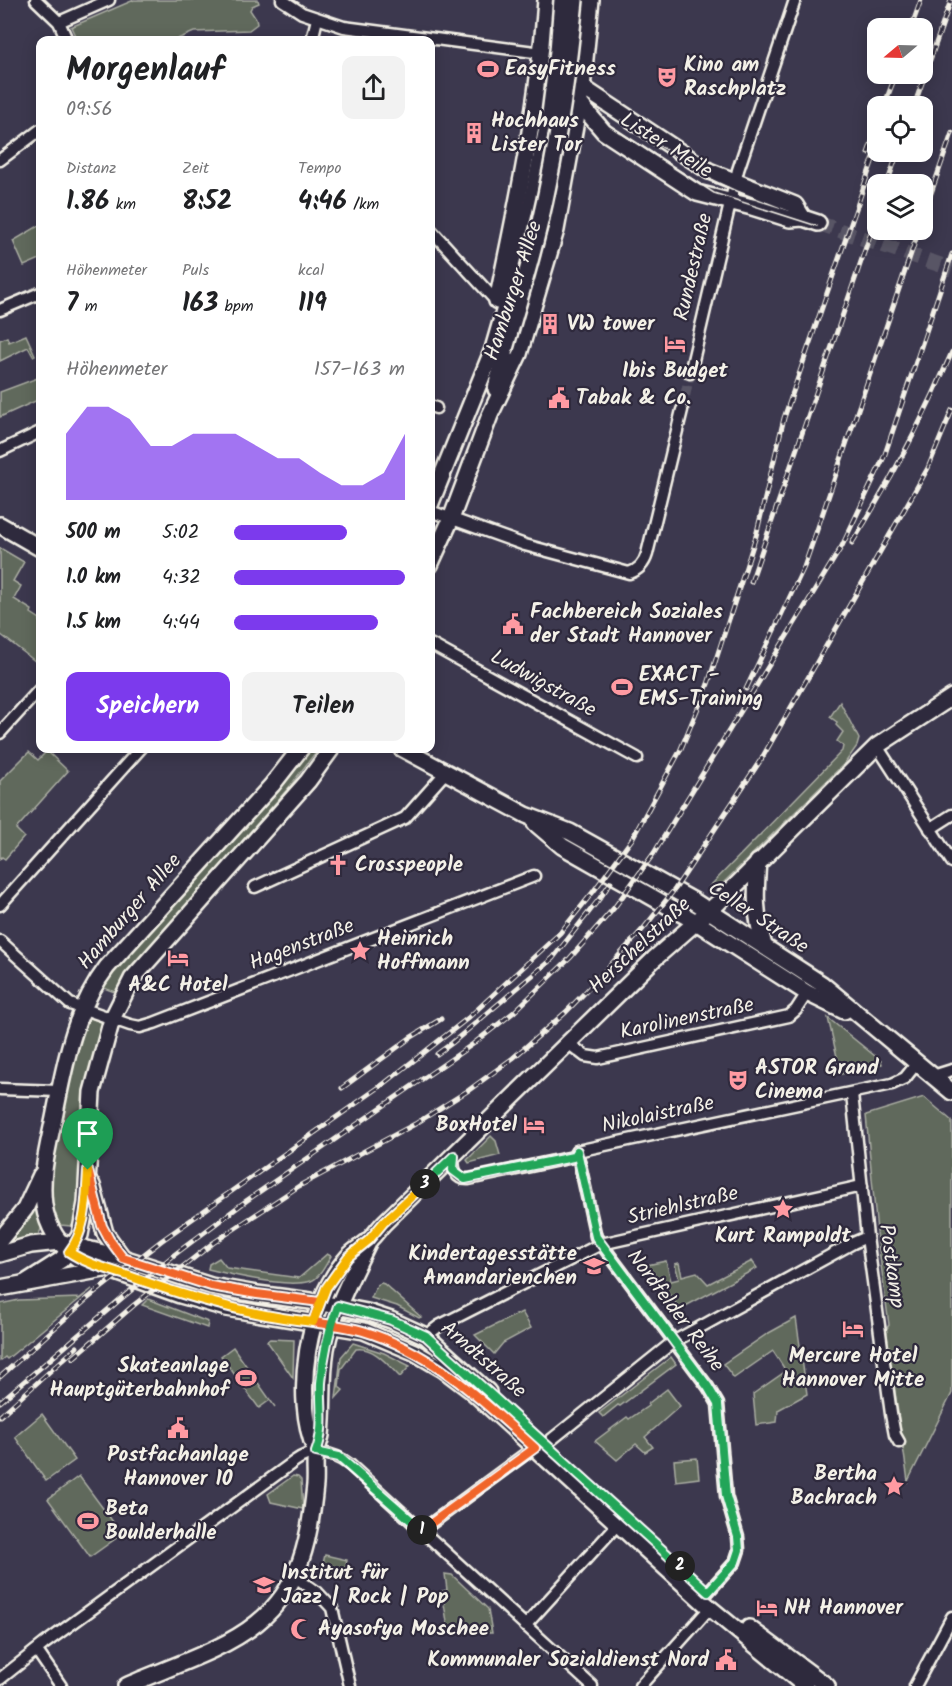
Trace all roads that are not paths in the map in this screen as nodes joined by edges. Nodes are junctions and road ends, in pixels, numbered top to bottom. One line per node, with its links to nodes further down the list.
1 (36, 0): 10 (street)
2 (110, 0): 10 (street)
3 (282, 0): 9 (street)
4 (546, 0): 15 (main road, Hamburger Allee)
5 (562, 0): 30 (main road, bridge)
6 (575, 0): 30 (main road, bridge)
7 (591, 0): 16 (main road, Hamburger Allee)
8 (795, 0): 22 (street, Rundestraße)
9 (317, 20): 12 (street); 13 (street)
10 (59, 22): 11 (street)
11 (65, 36)
12 (313, 36)
13 (413, 36)
14 (435, 39): 15 (street)
15 (542, 53): 16 (main road, Lister Meile); 17 (main road, Lister Meile); 28 (main road, Hamburger Allee)
16 (582, 88): 17 (main road, Hamburger Allee); 22 (main road, Lister Meile)
17 (579, 104): 18 (main road, Lister Meile); 20 (main road, Hamburger Allee)
18 (604, 132): 20 (main road); 23 (main road, Lister Meile)
19 (36, 133): 21 (street)
20 (572, 147): 34 (main road, Hamburger Allee)
21 (0, 160)
22 (735, 182): 23 (street, Rundestraße); 24 (main road, Lister Meile)
23 (729, 202): 24 (main road, Lister Meile); 31 (street, Rundestraße)
24 (803, 218): 25 (main road, Lister Meile)
25 (818, 223)
26 (435, 234): 28 (street)
27 (36, 295): 29 (street)
28 (497, 302): 32 (main road, Hamburger Allee)
29 (0, 310)
30 (498, 351): 32 (main road, Hamburger Allee); 34 (main road)
31 (690, 373)
32 (470, 402): 37 (main road, Hamburger Allee)
33 (682, 410): 39 (street)
34 (490, 415): 39 (main road, Hamburger Allee)
35 (36, 434): 36 (street)
36 (0, 451)
37 (435, 492)
38 (435, 514): 39 (street)
39 (451, 519): 42 (main road, Hamburger Allee)
40 (0, 525): 41 (main road)
41 (36, 546)
42 (435, 554)
43 (435, 647): 52 (street, Ludwigstraße)
44 (36, 692): 46 (street)
45 (952, 697): 47 (main road, Herschelstraße)
46 (0, 733)
47 (877, 746): 56 (street); 57 (main road, Herschelstraße)
48 (137, 753): 61 (street)
49 (297, 753): 67 (main road, Hamburger Allee)
50 (328, 753): 68 (main road)
51 (410, 753): 53 (main road, Celler Straße)
52 (637, 758)
53 (446, 772): 54 (main road, Celler Straße); 60 (street)
54 (526, 814): 62 (main road, Celler Straße); 63 (main road, Celler Straße)
55 (952, 815): 56 (street)
56 (930, 829): 58 (street)
57 (758, 862): 62 (main road, Herschelstraße); 65 (main road)
58 (952, 862)
59 (534, 876): 68 (street, Hagenstraße)
60 (255, 887)
61 (0, 905)
62 (709, 911): 63 (main road, Herschelstraße); 65 (main road, Celler Straße)
63 (696, 922): 66 (main road, Celler Straße); 70 (main road, Herschelstraße)
64 (0, 941): 67 (street)
65 (764, 946): 69 (main road, Celler Straße)
66 (807, 993): 69 (main road, Celler Straße); 70 (street, Karolinenstraße)
67 (76, 1006): 68 (street, Hagenstraße); 75 (main road, Hamburger Allee)
68 (112, 1019): 81 (main road)
69 (863, 1020): 71 (main road, Celler Straße)
70 (568, 1043): 79 (main road, Herschelstraße)
71 (917, 1063): 73 (main road, Celler Straße); 77 (street, Nikolaistraße)
72 (952, 1070): 73 (street)
73 (933, 1076): 76 (main road, Celler Straße)
74 (0, 1089): 75 (street)
75 (59, 1091): 80 (main road, Hamburger Allee)
76 (952, 1092)
77 (852, 1094): 78 (street, Nikolaistraße); 82 (street, Postkamp)
78 (577, 1151): 79 (street, Nikolaistraße); 86 (street, Nordfelder Reihe)
79 (454, 1156): 85 (main road, Herschelstraße)
80 (43, 1169): 84 (main road); 87 (main road, Hamburger Allee)
81 (88, 1170): 87 (main road); 89 (main road)
82 (862, 1186): 83 (street, Postkamp); 86 (street, Striehlstraße)
83 (867, 1237): 98 (street); 99 (street, Postkamp)
84 (0, 1240)
85 (369, 1240): 93 (main road, Herschelstraße); 94 (main road, Herschelstraße)
86 (601, 1244): 97 (street, Striehlstraße); 98 (street, Nordfelder Reihe)
87 (67, 1246): 88 (main road); 89 (main road, Arndtstraße); 90 (main road, Arndtstraße); 91 (main road)
88 (0, 1254)
89 (123, 1258): 93 (main road, Arndtstraße)
90 (104, 1269): 91 (main road); 95 (main road, Arndtstraße)
91 (24, 1282): 92 (main road)
92 (0, 1288)
93 (320, 1302): 94 (main road, Arndtstraße); 95 (main road, Herschelstraße)
94 (338, 1306): 96 (main road, Herschelstraße); 97 (main road, Arndtstraße)
95 (313, 1322): 96 (main road, Arndtstraße); 101 (main road, Herschelstraße)
96 (331, 1325): 100 (main road, Arndtstraße); 101 (main road, Herschelstraße)
97 (426, 1336): 100 (main road, Arndtstraße)
98 (673, 1342): 100 (street); 105 (street, Nordfelder Reihe)
99 (899, 1442)
100 (540, 1446): 102 (main road, Arndtstraße); 103 (street); 105 (main road, Arndtstraße)
101 (316, 1452): 103 (street); 104 (main road); 109 (street)
102 (618, 1524): 106 (main road, Arndtstraße); 108 (street)
103 (421, 1531): 108 (street)
104 (295, 1576): 113 (main road); 114 (street)
105 (708, 1592): 111 (main road, Arndtstraße)
106 (710, 1608): 116 (street); 117 (main road, Arndtstraße)
107 (952, 1617): 118 (street)
108 (525, 1626): 115 (street)
109 (37, 1651): 110 (street); 112 (street)
110 (0, 1679)
111 (824, 1685)
112 (61, 1686)
113 (126, 1686)
114 (350, 1686)
115 (592, 1686)
116 (640, 1686)
117 (805, 1686)
118 (915, 1686)

